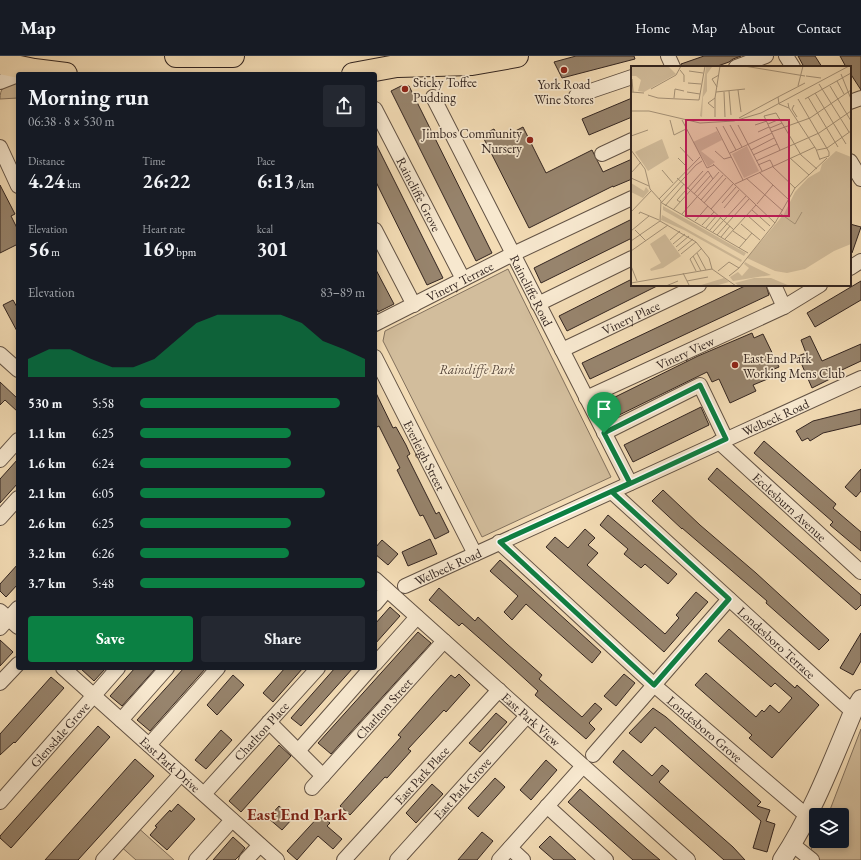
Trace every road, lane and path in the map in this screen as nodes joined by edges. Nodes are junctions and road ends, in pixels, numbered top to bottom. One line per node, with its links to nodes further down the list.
1 (176, 56): 2 (highway)
2 (233, 56)
3 (439, 56): 8 (highway)
4 (517, 56): 8 (highway)
5 (766, 56): 9 (street)
6 (786, 56): 10 (street)
7 (0, 63): 11 (highway)
8 (398, 66): 12 (highway)
9 (739, 66)
10 (792, 66)
11 (22, 72)
12 (364, 72)
13 (16, 76): 15 (street)
14 (631, 77): 16 (street)
15 (0, 82)
16 (576, 96)
17 (433, 98): 29 (street, Raincliffe Road)
18 (861, 98): 19 (street)
19 (851, 102)
20 (377, 113): 33 (street, Raincliffe Grove)
21 (631, 140): 23 (street)
22 (0, 147): 26 (street)
23 (602, 154)
24 (851, 163): 25 (street)
25 (861, 180)
26 (16, 182)
27 (631, 198): 29 (street, Vinery Terrace)
28 (377, 234): 38 (street)
29 (513, 254): 33 (street, Vinery Terrace); 37 (street, Raincliffe Road)
30 (631, 258): 37 (street)
31 (861, 261): 32 (street)
32 (851, 267)
33 (463, 280): 38 (street, Vinery Terrace)
34 (697, 286): 41 (street, Vinery Place)
35 (774, 286): 39 (street)
36 (818, 286): 39 (street, Vinery View)
37 (538, 304): 41 (street, Raincliffe Road)
38 (414, 305): 40 (street, Vinery Terrace)
39 (784, 306): 46 (street, Vinery View)
40 (377, 323)
41 (562, 350): 46 (street, Raincliffe Road)
42 (0, 354): 44 (street)
43 (377, 362): 56 (street, Everleigh Street)
44 (16, 368)
45 (861, 378): 48 (street, Welbeck Road)
46 (586, 398): 47 (street, Raincliffe Road)
47 (604, 433): 48 (street); 51 (street, Raincliffe Road)
48 (722, 441): 51 (street, Welbeck Road); 57 (street, Ecclesburn Avenue)
49 (9, 443): 50 (street)
50 (0, 460)
51 (630, 483): 52 (street, Welbeck Road)
52 (612, 492): 55 (street, Welbeck Road); 61 (street, Londesboro Terrace)
53 (16, 500): 54 (street)
54 (0, 518)
55 (500, 542): 56 (street, Welbeck Road); 76 (street, Londesboro Grove)
56 (476, 554): 59 (street, Welbeck Road)
57 (861, 572)
58 (377, 581): 60 (street, East Park View)
59 (405, 586)
60 (387, 590): 62 (street); 64 (street, East Park View)
61 (729, 599): 76 (street); 79 (street, Londesboro Terrace)
62 (377, 602)
63 (16, 610): 65 (street)
64 (417, 617): 66 (street, East Park View); 67 (street)
65 (7, 621)
66 (444, 641): 77 (street, East Park View); 87 (street, Charlton Street)
67 (377, 662)
68 (16, 666): 75 (street)
69 (67, 670): 78 (street, East Park Drive)
70 (116, 670): 78 (street, Glensdale Grove)
71 (165, 670): 81 (street)
72 (216, 670): 83 (street)
73 (316, 670): 82 (street, Charlton Place)
74 (369, 670): 84 (street)
75 (0, 684)
76 (654, 685): 85 (street); 92 (street, Londesboro Grove)
77 (499, 690): 80 (street, East Park View); 101 (street, East Park Place)
78 (94, 696): 81 (street, East Park Drive); 90 (street, Glensdale Grove)
79 (857, 705): 92 (street)
80 (528, 716): 85 (street, East Park View); 102 (street, East Park Grove)
81 (121, 720): 83 (street, East Park Drive)
82 (269, 722): 84 (street); 89 (street, Charlton Place)
83 (148, 745): 86 (street, East Park Drive)
84 (298, 751): 87 (street)
85 (588, 761): 91 (street); 106 (street, East Park View)
86 (181, 774): 89 (street, East Park Drive); 97 (street)
87 (323, 776): 88 (street, Charlton Street)
88 (312, 788)
89 (204, 794): 93 (street, East Park Drive)
90 (0, 802)
91 (547, 806): 96 (street); 105 (street)
92 (807, 816): 94 (street)
93 (232, 820): 95 (street, East Park Drive); 98 (street)
94 (792, 844): 107 (street); 108 (street)
95 (260, 845): 99 (street); 100 (street, East Park Drive)
96 (510, 848): 103 (street); 104 (street)
97 (103, 860)
98 (196, 860)
99 (246, 860)
100 (277, 860)
101 (344, 860)
102 (397, 860)
103 (499, 860)
104 (523, 860)
105 (606, 860)
106 (688, 860)
107 (782, 860)
108 (812, 860)

